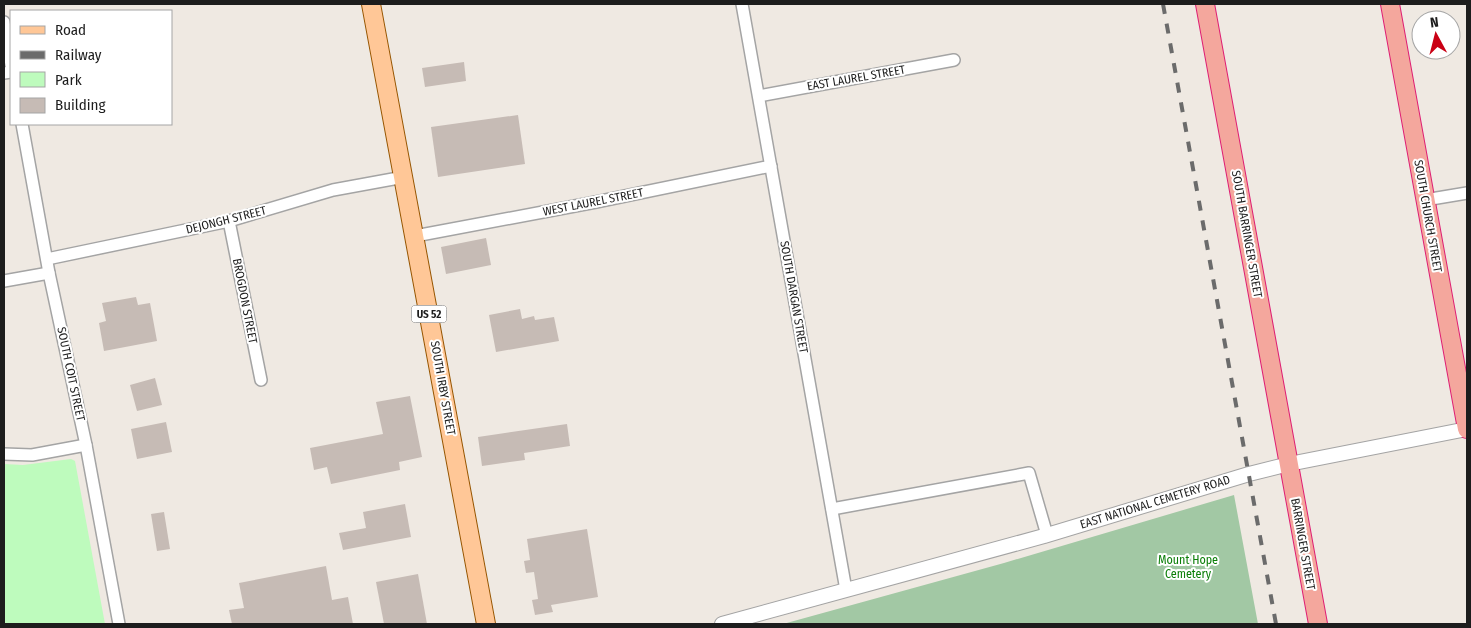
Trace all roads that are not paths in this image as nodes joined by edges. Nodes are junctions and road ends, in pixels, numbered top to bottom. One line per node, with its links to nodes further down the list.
1 (371, 4): 11 (main road, SOUTH IRBY STREET / US 52)
2 (742, 4): 8 (street, SOUTH DARGAN STREET)
3 (1205, 4): 23 (highway, SOUTH BARRINGER STREET)
4 (1390, 4): 13 (highway, SOUTH CHURCH STREET)
5 (4, 22): 6 (street)
6 (10, 59)
7 (954, 60): 8 (street, EAST LAUREL STREET)
8 (758, 96): 10 (street, SOUTH DARGAN STREET)
9 (22, 125): 16 (street, SOUTH COIT STREET)
10 (771, 166): 15 (street, WEST LAUREL STREET); 24 (street, SOUTH DARGAN STREET)
11 (404, 177): 14 (street, DEJONGH STREET); 15 (main road, SOUTH IRBY STREET / US 52)
12 (1467, 193): 13 (street)
13 (1425, 200): 20 (highway, SOUTH CHURCH STREET)
14 (229, 221): 16 (street, DEJONGH STREET); 19 (street, BROGDON STREET)
15 (415, 236): 28 (main road, SOUTH IRBY STREET / US 52)
16 (47, 260): 17 (street, SOUTH COIT STREET)
17 (49, 273): 18 (street); 21 (street, SOUTH COIT STREET)
18 (4, 281)
19 (261, 380)
20 (1467, 429): 23 (street, EAST NATIONAL CEMETERY ROAD)
21 (86, 446): 22 (street); 27 (street, SOUTH COIT STREET)
22 (4, 454)
23 (1289, 464): 25 (street, EAST NATIONAL CEMETERY ROAD); 30 (highway, BARRINGER STREET)
24 (832, 509): 25 (street); 26 (street, SOUTH DARGAN STREET)
25 (1047, 535): 26 (street, EAST NATIONAL CEMETERY ROAD)
26 (846, 590): 29 (street, EAST NATIONAL CEMETERY ROAD)
27 (119, 624)
28 (486, 624)
29 (722, 624)
30 (1318, 624)

